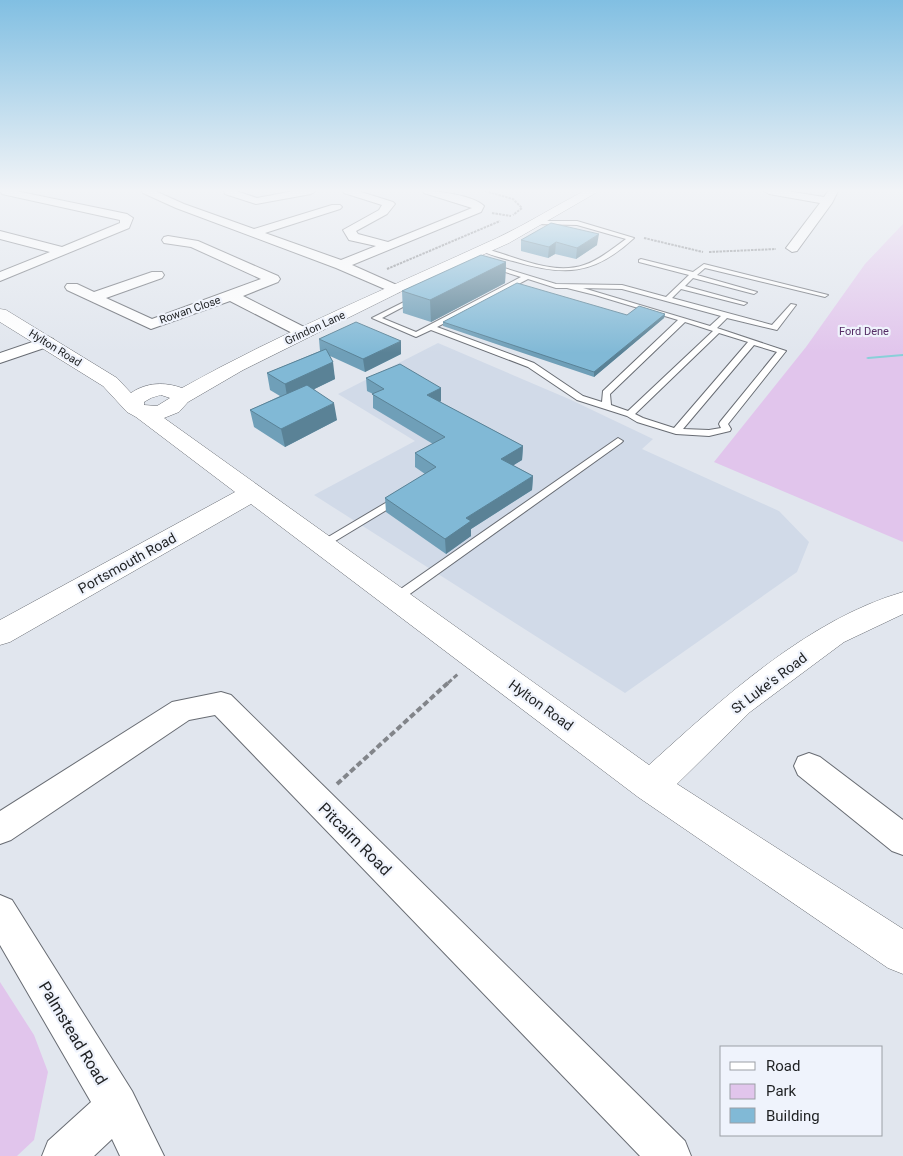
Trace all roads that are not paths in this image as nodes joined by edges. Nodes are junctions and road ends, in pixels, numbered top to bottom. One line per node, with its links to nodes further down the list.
1 (38, 245): 11 (street)
2 (78, 245): 11 (street)
3 (196, 245): 26 (street, Rowan Close)
4 (286, 245): 14 (street)
5 (386, 245): 9 (street)
6 (498, 245): 12 (street, Grindon Lane)
7 (620, 245): 12 (lane)
8 (794, 245): 10 (street)
9 (390, 246): 14 (street)
10 (792, 248)
11 (63, 251): 17 (street)
12 (473, 259): 18 (lane); 22 (street, Grindon Lane)
13 (641, 261): 16 (lane)
14 (341, 265): 22 (street)
15 (157, 275): 27 (street)
16 (693, 275): 21 (lane); 24 (lane); 25 (lane)
17 (0, 277)
18 (527, 277): 20 (lane); 34 (lane)
19 (72, 286): 27 (street, Rowan Close)
20 (570, 287): 28 (lane); 33 (lane)
21 (680, 287): 28 (lane); 29 (lane)
22 (394, 289): 36 (street, Grindon Lane)
23 (428, 292): 34 (lane)
24 (754, 292)
25 (825, 295)
26 (231, 296): 27 (street, Rowan Close); 36 (street, Rowan Close)
27 (94, 297)
28 (668, 298): 32 (lane)
29 (744, 303)
30 (793, 305): 32 (lane)
31 (0, 314): 37 (street, Hylton Road)
32 (726, 315): 35 (lane)
33 (683, 320): 35 (lane); 44 (lane)
34 (430, 327): 44 (lane)
35 (714, 330): 38 (lane); 46 (lane)
36 (304, 333): 40 (street, Grindon Lane)
37 (47, 342): 39 (street); 41 (street, Hylton Road)
38 (752, 342): 47 (lane); 47 (lane)
39 (0, 358)
40 (236, 366): 42 (street, Grindon Lane); 43 (street, Grindon Lane)
41 (110, 382): 42 (street, Hylton Road); 45 (street, Hylton Road)
42 (157, 390): 43 (street); 45 (street)
43 (179, 401): 45 (street, Grindon Lane); 49 (street)
44 (607, 407): 46 (lane)
45 (139, 411): 49 (street, Hylton Road)
46 (630, 414): 47 (lane)
47 (676, 431)
48 (618, 441): 53 (lane)
49 (188, 443): 50 (street, Hylton Road)
50 (254, 492): 52 (street, Hylton Road); 55 (street, Portsmouth Road)
51 (407, 493): 52 (lane)
52 (323, 543): 53 (street, Hylton Road)
53 (396, 598): 57 (street, Hylton Road)
54 (903, 602): 57 (street, St Luke's Road)
55 (0, 634)
56 (809, 766): 59 (street)
57 (651, 786): 61 (street, Hylton Road)
58 (0, 829): 65 (street, Pitcairn Road)
59 (903, 840)
60 (0, 912): 62 (street, Palmstead Road)
61 (903, 953)
62 (117, 1106): 63 (street); 64 (street, Palmstead Road)
63 (63, 1156)
64 (143, 1156)
65 (670, 1156)

